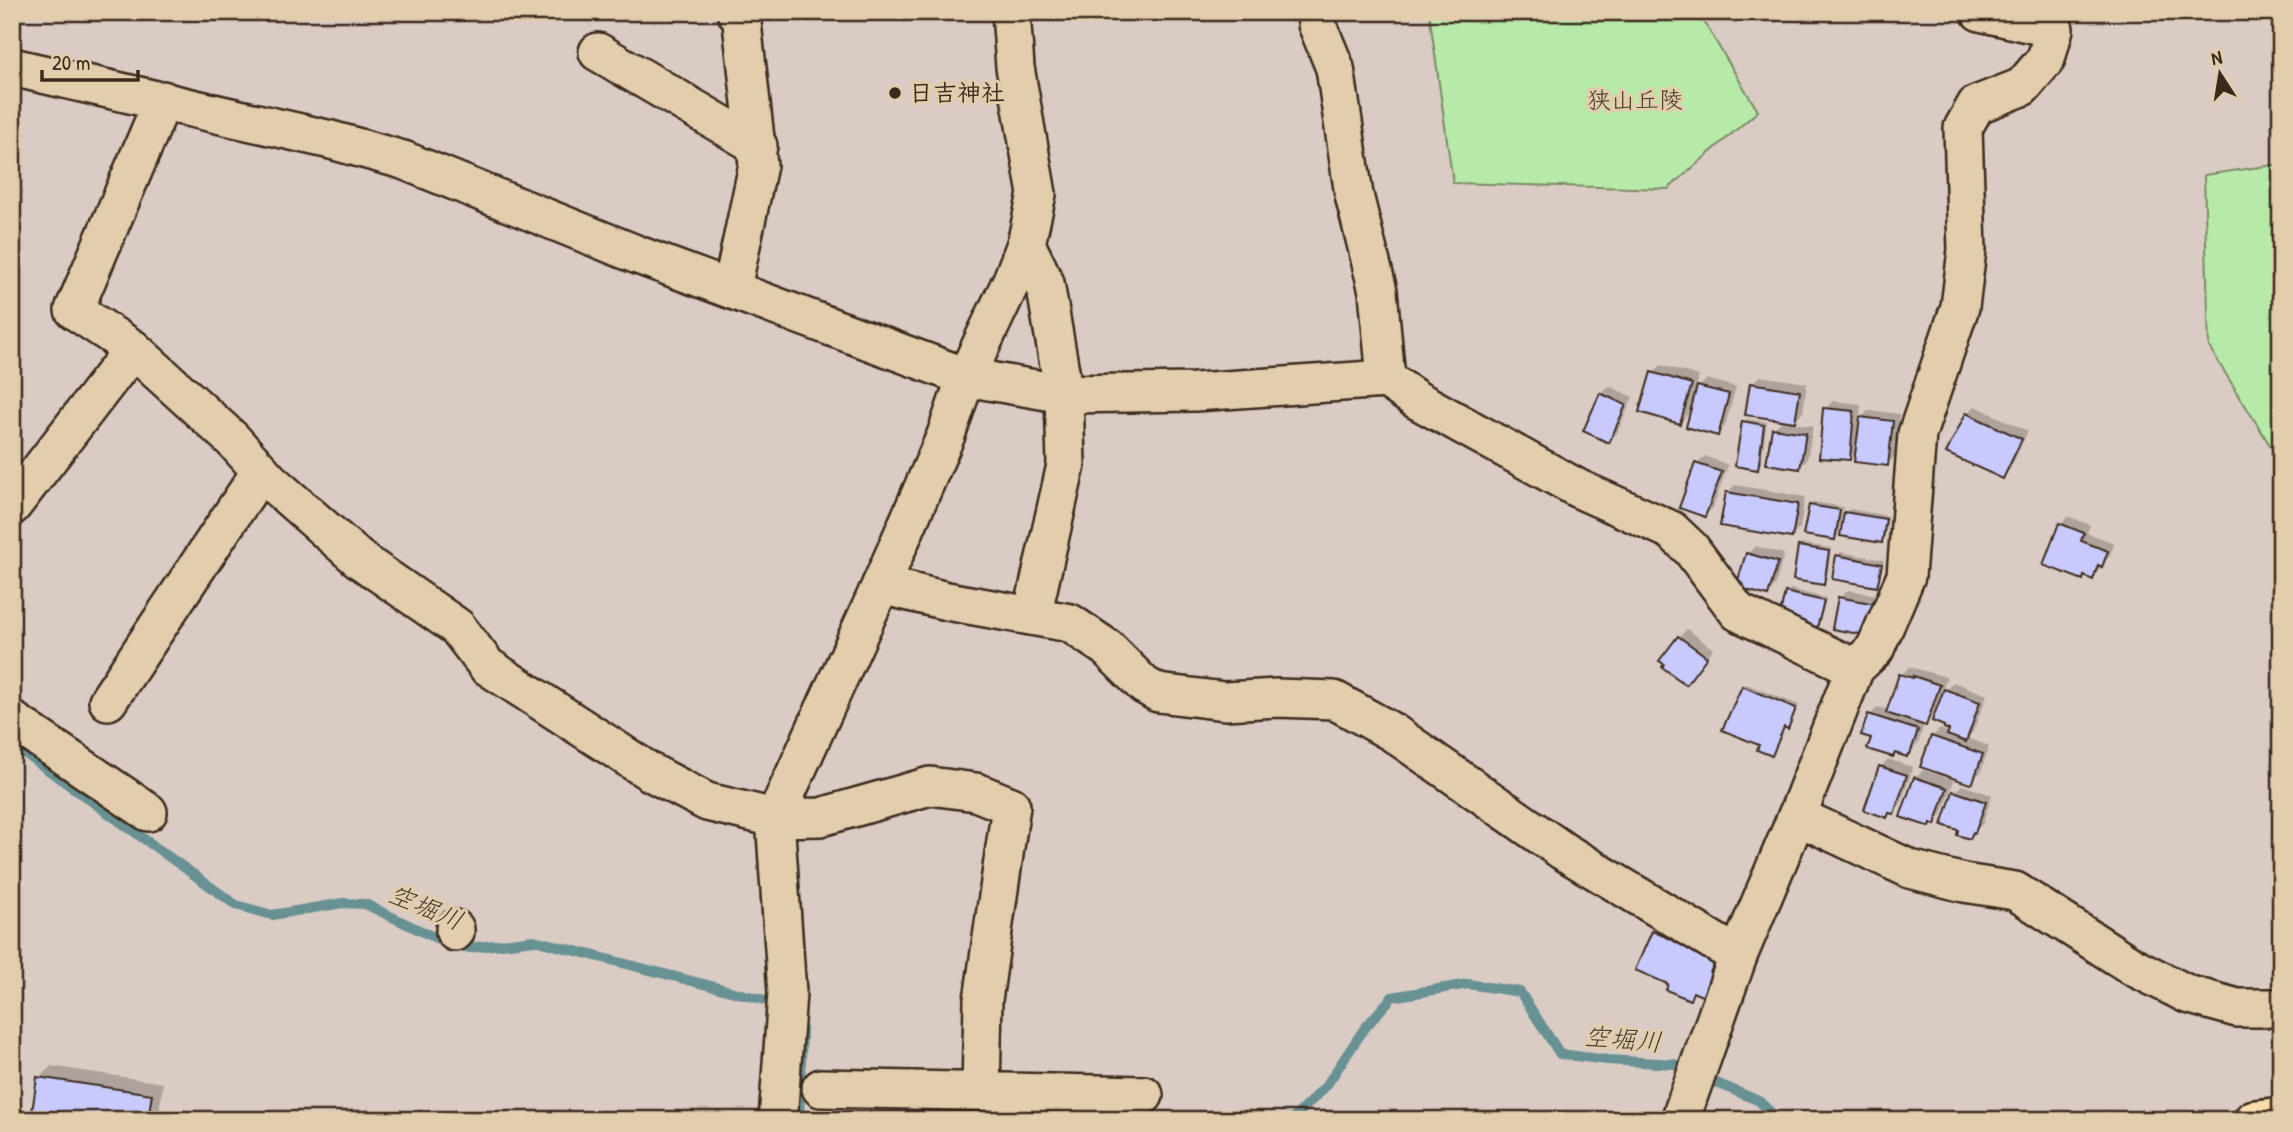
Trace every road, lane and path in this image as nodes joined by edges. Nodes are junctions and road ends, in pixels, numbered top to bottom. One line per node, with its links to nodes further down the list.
1 (736, 12): 8 (street)
2 (1011, 12): 9 (street)
3 (1316, 12): 13 (street)
4 (1980, 12): 19 (street)
5 (598, 52): 8 (street)
6 (12, 66): 7 (street)
7 (163, 100): 10 (street); 11 (street)
8 (758, 146): 10 (street)
9 (1026, 244): 12 (street); 14 (street)
10 (732, 288): 12 (street)
11 (133, 349): 15 (street); 16 (street)
12 (966, 377): 14 (street); 17 (street)
13 (1386, 379): 14 (street); 19 (street)
14 (1064, 394): 18 (street)
15 (261, 471): 20 (street); 24 (street)
16 (12, 506)
17 (881, 585): 18 (street); 24 (street)
18 (1032, 616): 25 (street)
19 (1855, 668): 23 (street)
20 (108, 701)
21 (12, 720): 22 (street)
22 (148, 813)
23 (1797, 816): 25 (street); 26 (street)
24 (775, 818): 28 (street); 31 (street)
25 (1738, 956): 32 (street)
26 (2281, 1008)
27 (821, 1088): 28 (street)
28 (981, 1091): 29 (street)
29 (1144, 1095)
30 (2281, 1117): 33 (main road)
31 (778, 1120)
32 (1680, 1120)
33 (2254, 1120)

